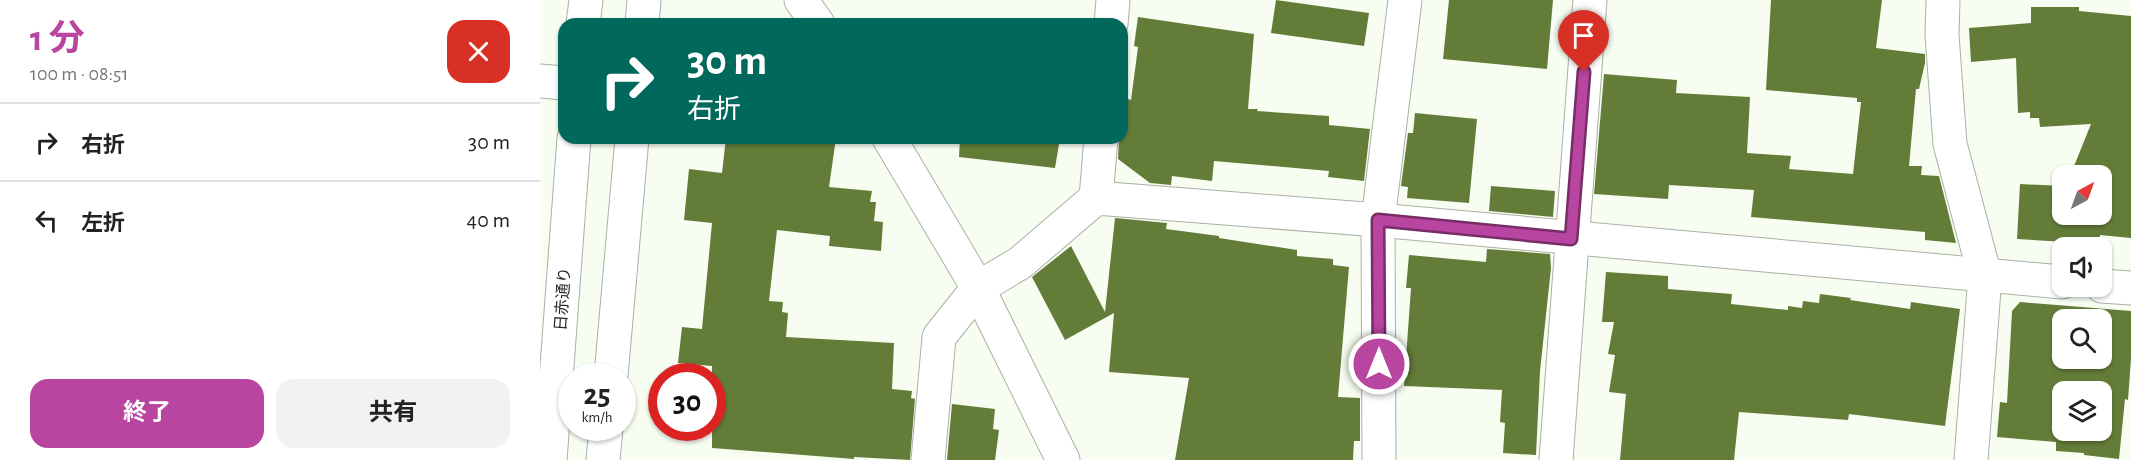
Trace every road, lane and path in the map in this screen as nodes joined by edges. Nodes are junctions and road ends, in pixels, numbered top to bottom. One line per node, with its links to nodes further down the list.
1 (586, 0): 8 (street)
2 (644, 0): 9 (street)
3 (801, 0): 10 (street)
4 (1113, 0): 11 (street)
5 (1405, 0): 19 (street)
6 (1590, 0): 20 (street)
7 (1943, 0): 21 (street)
8 (584, 18)
9 (642, 18)
10 (814, 18)
11 (1112, 18)
12 (540, 81): 13 (street)
13 (558, 82)
14 (574, 144): 28 (street, 日赤通り)
15 (631, 144): 26 (street)
16 (893, 144): 24 (street)
17 (1100, 144): 18 (street)
18 (1096, 198): 19 (street); 24 (street)
19 (1378, 220): 20 (street); 32 (street)
20 (1571, 239): 21 (street); 33 (street)
21 (1985, 276): 22 (street); 34 (street)
22 (2052, 281)
23 (2112, 287): 25 (street)
24 (978, 288): 30 (street); 31 (street)
25 (2131, 288)
26 (612, 363)
27 (605, 441): 29 (street)
28 (550, 460)
29 (603, 460)
30 (928, 460)
31 (1063, 460)
32 (1379, 460)
33 (1556, 460)
34 (1971, 460)

